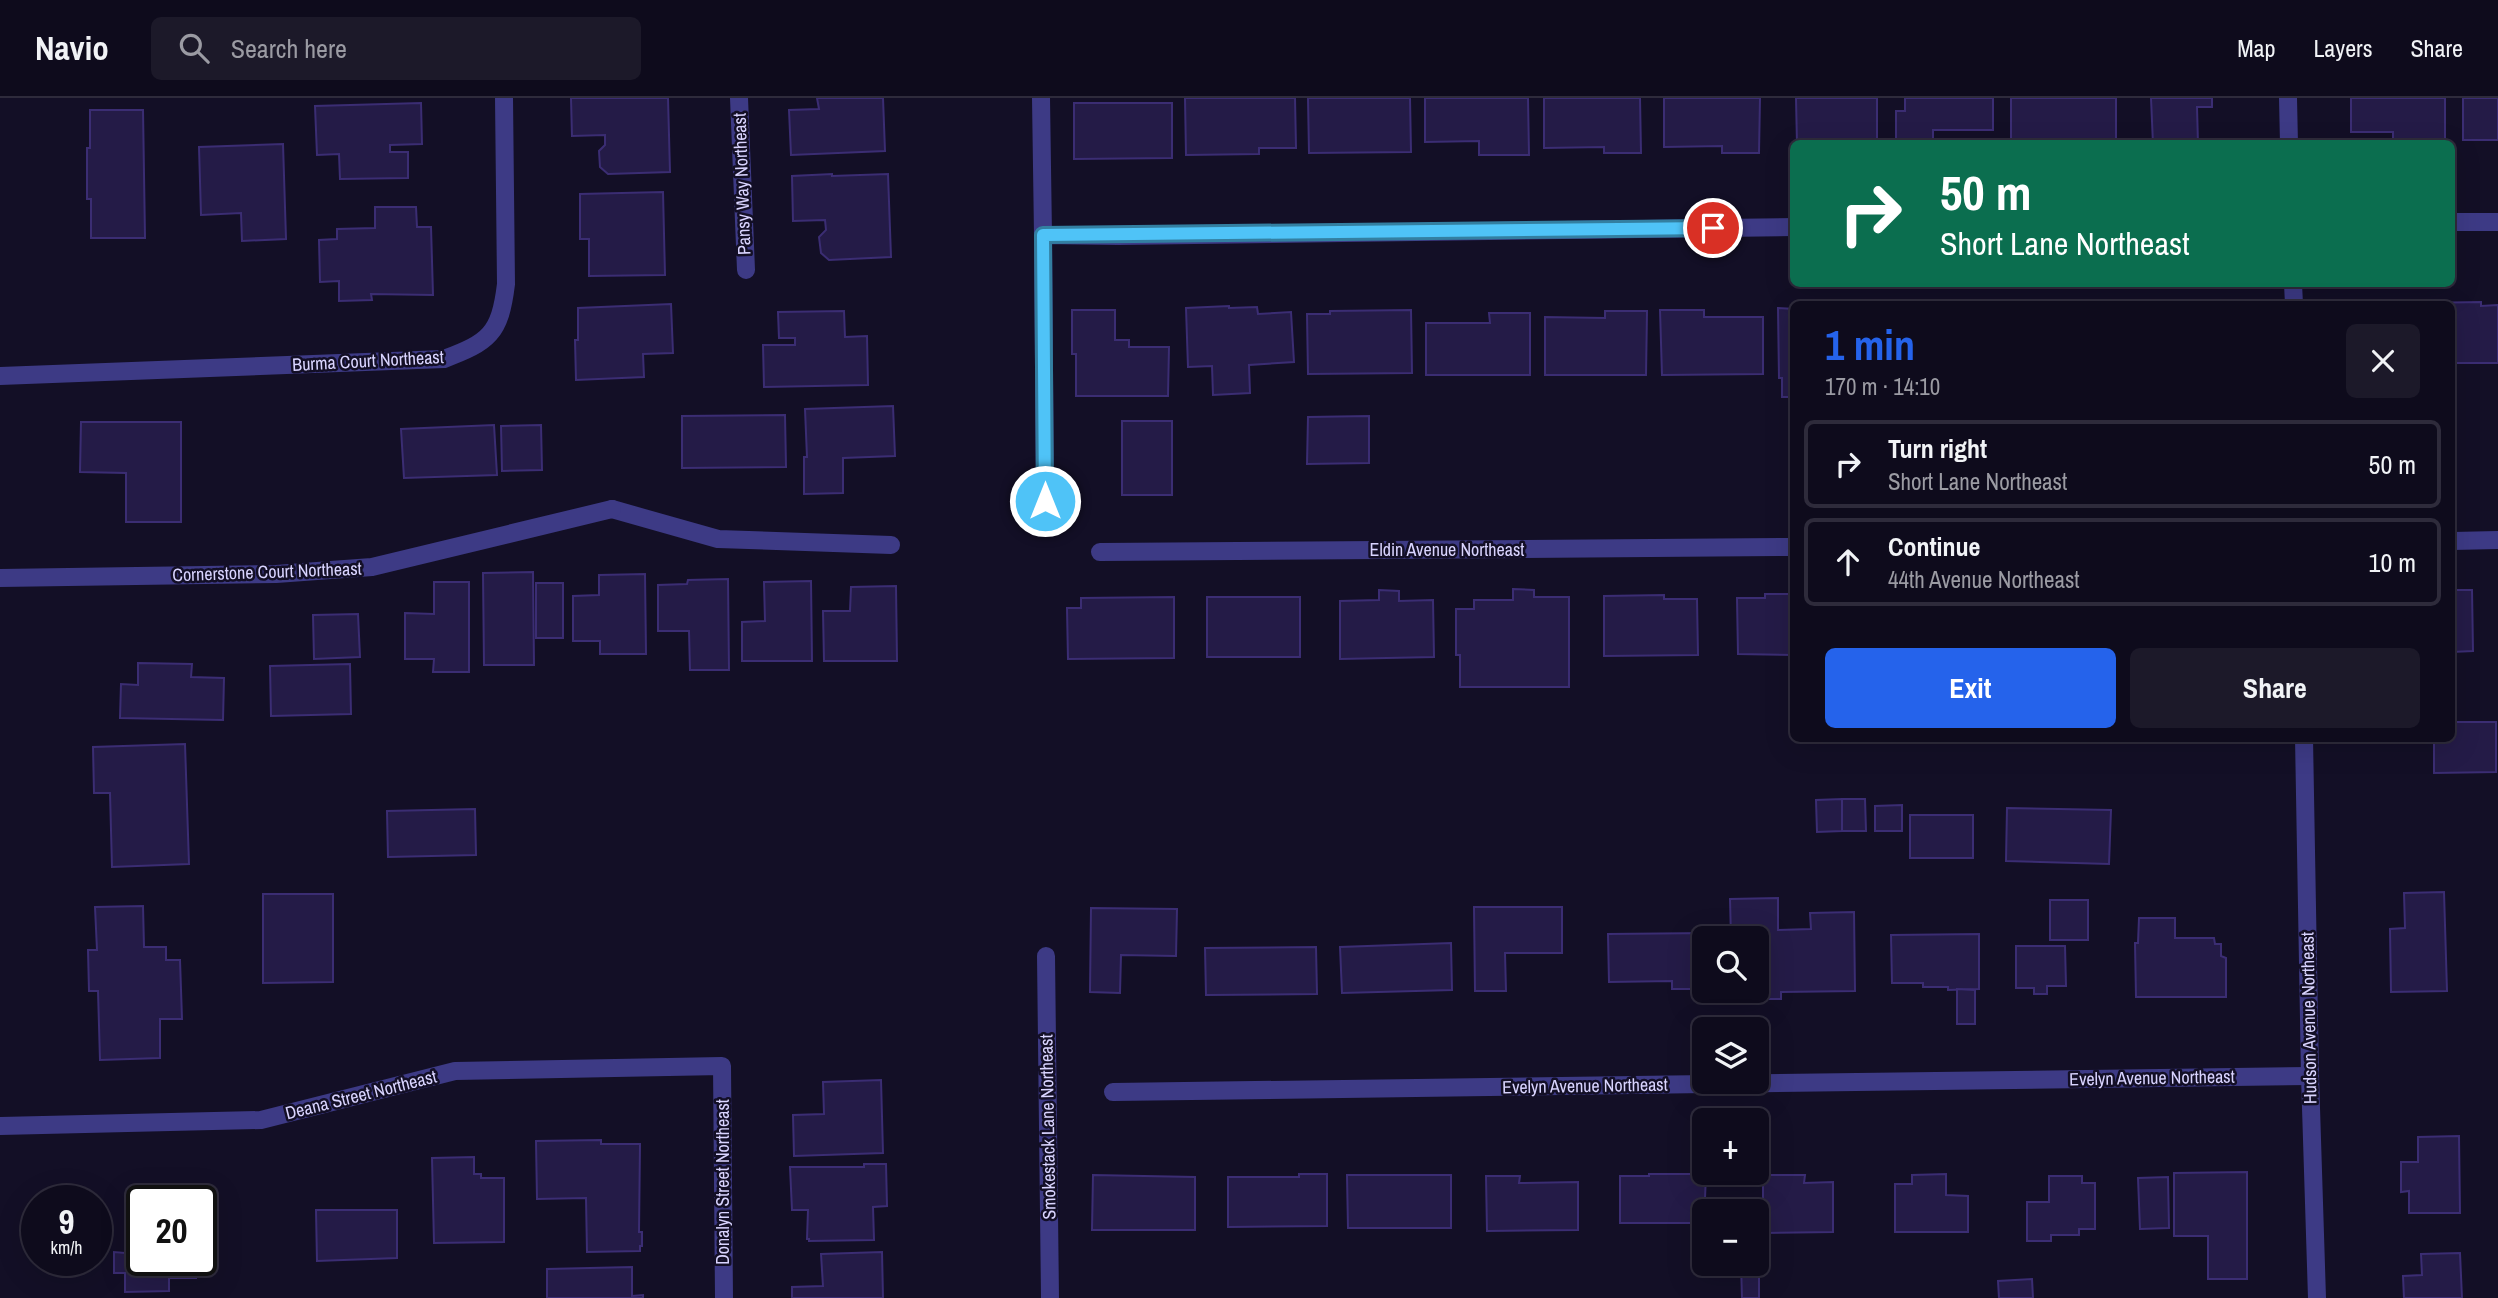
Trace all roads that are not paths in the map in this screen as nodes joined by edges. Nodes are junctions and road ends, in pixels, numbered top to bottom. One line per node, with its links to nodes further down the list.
1 (504, 98): 11 (street, Burma Court Northeast)
2 (738, 98): 10 (street, Pansy Way Northeast)
3 (1041, 98): 9 (street)
4 (2288, 98): 5 (street)
5 (2290, 140)
6 (2455, 222): 7 (street)
7 (2498, 222)
8 (1790, 227): 9 (street)
9 (1043, 235): 12 (street)
10 (746, 270)
11 (0, 376)
12 (1045, 501)
13 (2498, 540): 14 (street)
14 (2455, 541)
15 (891, 545): 18 (street, Cornerstone Court Northeast)
16 (1790, 547): 17 (street, Eldin Avenue Northeast)
17 (1100, 552)
18 (0, 578)
19 (2304, 742): 22 (street, Hudson Avenue Northeast)
20 (1046, 956): 26 (street, Smokestack Lane Northeast)
21 (722, 1066): 24 (street, Deana Street Northeast); 25 (street, Donalyn Street Northeast)
22 (2310, 1076): 23 (street, Evelyn Avenue Northeast); 27 (street, Hudson Avenue Northeast)
23 (1113, 1092)
24 (0, 1126)
25 (724, 1298)
26 (1050, 1298)
27 (2317, 1298)

